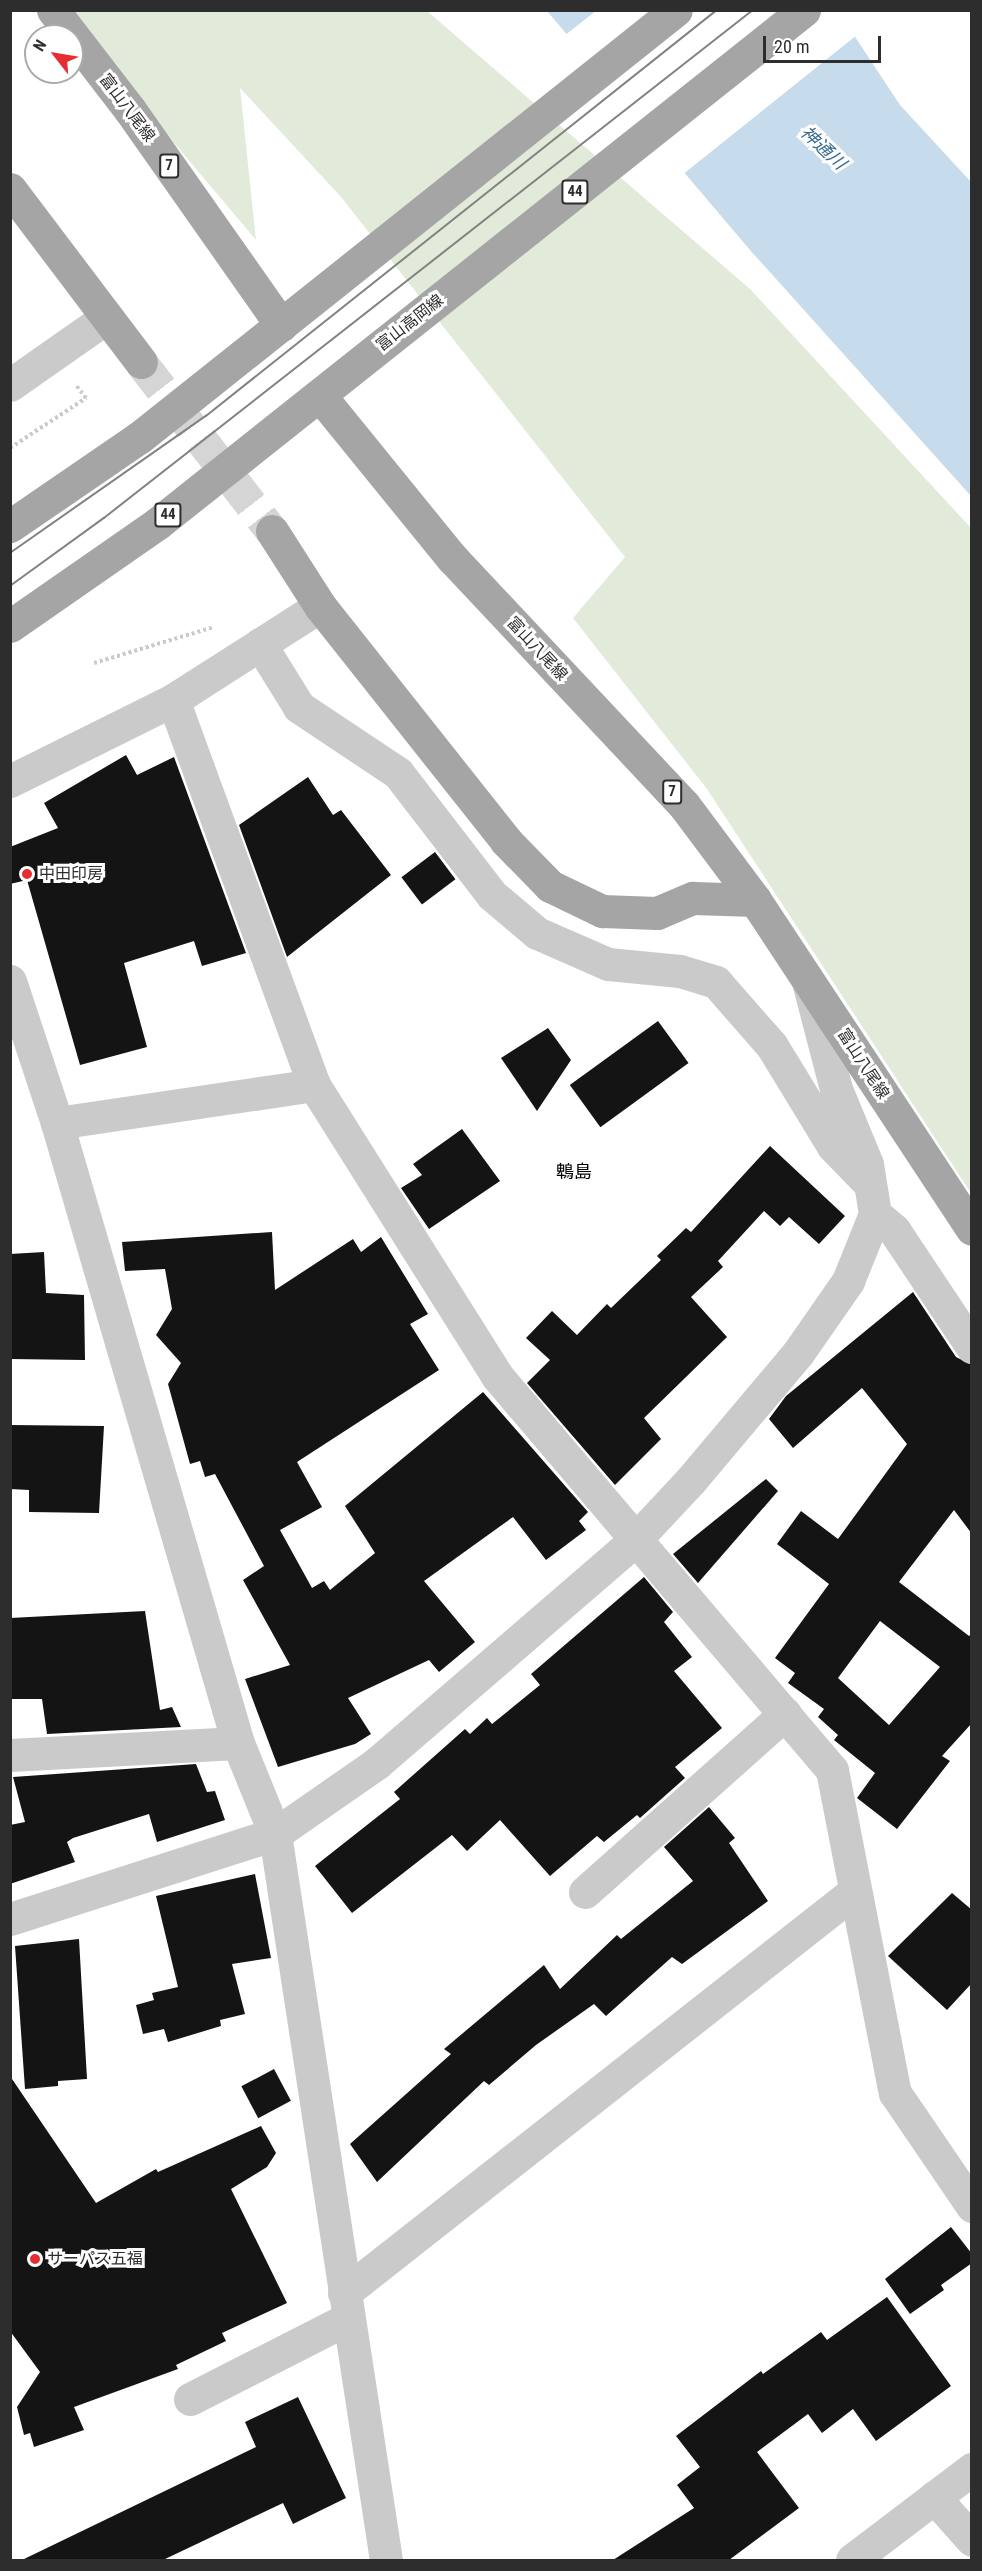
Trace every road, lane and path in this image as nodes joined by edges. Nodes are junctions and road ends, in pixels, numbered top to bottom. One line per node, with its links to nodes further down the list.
1 (53, 10): 6 (main road, 富山八尾線 / 7)
2 (676, 10): 6 (main road)
3 (804, 10): 10 (main road, 富山高岡線 / 44)
4 (10, 189): 5 (main road)
5 (107, 317): 7 (main road); 8 (street)
6 (290, 317): 12 (main road)
7 (141, 362)
8 (10, 386)
9 (67, 391): 11 (path)
10 (321, 397): 16 (main road, 富山高岡線 / 44); 21 (main road, 富山八尾線 / 7)
11 (10, 448)
12 (10, 526)
13 (272, 531): 14 (main road)
14 (320, 606): 17 (street); 21 (main road)
15 (226, 624): 18 (path)
16 (10, 626)
17 (260, 644): 19 (street); 26 (street)
18 (94, 663)
19 (173, 700): 20 (street); 24 (street)
20 (10, 781)
21 (754, 900): 22 (main road, 富山八尾線 / 7)
22 (808, 980): 26 (street); 27 (main road, 富山八尾線 / 7)
23 (10, 981): 25 (street)
24 (314, 1085): 25 (street); 29 (street)
25 (57, 1123): 31 (street)
26 (872, 1199): 28 (street); 29 (street)
27 (972, 1229)
28 (972, 1347)
29 (634, 1541): 30 (street); 33 (street)
30 (785, 1714): 34 (street); 35 (street)
31 (238, 1743): 32 (street); 33 (street)
32 (10, 1755)
33 (275, 1834): 36 (street); 38 (street)
34 (855, 1891): 37 (street); 38 (street)
35 (585, 1892)
36 (10, 1919)
37 (972, 2206)
38 (347, 2306): 39 (street); 43 (street)
39 (190, 2399)
40 (972, 2469): 41 (street)
41 (934, 2498): 42 (street); 44 (street)
42 (972, 2540)
43 (386, 2560)
44 (852, 2560)

